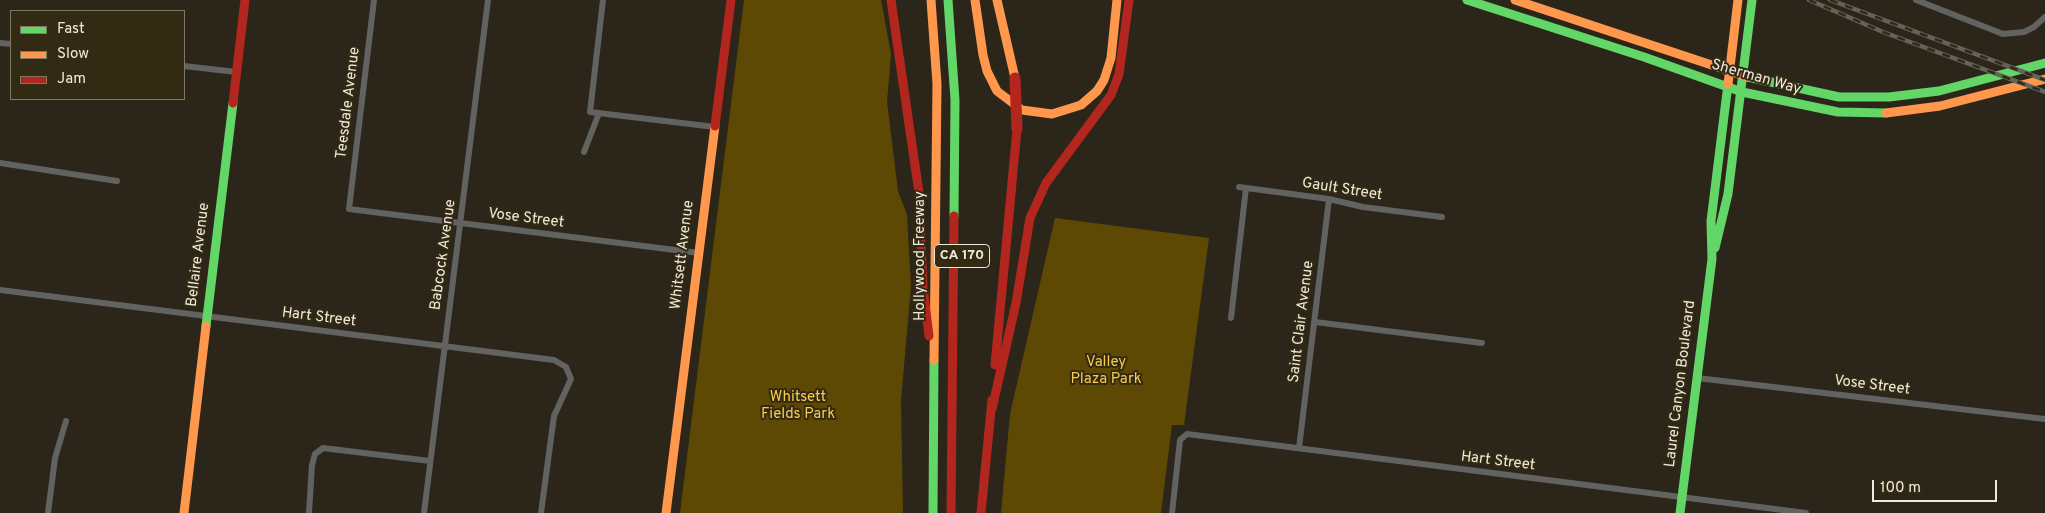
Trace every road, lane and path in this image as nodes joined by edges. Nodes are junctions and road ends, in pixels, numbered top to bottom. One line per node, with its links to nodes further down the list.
1 (245, 0): 26 (main road, Bellaire Avenue)
2 (374, 0): 37 (street, Teesdale Avenue)
3 (488, 0): 39 (street, Babcock Avenue)
4 (603, 0): 31 (street)
5 (731, 0): 32 (main road, Whitsett Avenue)
6 (891, 0): 49 (main road)
7 (931, 0): 49 (main road, Hollywood Freeway / CA 170)
8 (942, 0): 63 (main road)
9 (948, 0): 64 (main road)
10 (957, 0): 65 (main road, CA 170)
11 (975, 0): 13 (main road)
12 (997, 0): 50 (main road, bridge)
13 (1117, 0)
14 (1129, 0): 50 (main road)
15 (1467, 0): 22 (main road, Sherman Way)
16 (1515, 0): 20 (main road, Sherman Way)
17 (1738, 0): 25 (main road, Laurel Canyon Boulevard)
18 (1752, 0): 27 (main road, Laurel Canyon Boulevard)
19 (1916, 0): 21 (street)
20 (1561, 15): 22 (main road); 25 (main road, Sherman Way)
21 (2045, 17)
22 (1556, 29): 29 (main road, Sherman Way)
23 (2045, 63): 27 (main road, Sherman Way)
24 (185, 66): 26 (street)
25 (1728, 70): 27 (main road, Sherman Way); 29 (main road, Laurel Canyon Boulevard)
26 (236, 72): 43 (main road, Bellaire Avenue)
27 (1743, 76): 30 (main road, Laurel Canyon Boulevard)
28 (2045, 79): 30 (main road, Sherman Way)
29 (1726, 86): 30 (main road, Sherman Way); 41 (main road, Laurel Canyon Boulevard)
30 (1742, 92): 41 (main road, Laurel Canyon Boulevard)
31 (599, 113): 32 (street); 33 (street)
32 (714, 127): 40 (main road, Whitsett Avenue)
33 (584, 152)
34 (0, 163): 35 (street)
35 (117, 181)
36 (1329, 198): 38 (street, Gault Street); 44 (street, Gault Street); 45 (street, Saint Clair Avenue)
37 (349, 209): 39 (street, Vose Street)
38 (1442, 216)
39 (461, 223): 40 (street, Vose Street); 47 (street, Babcock Avenue)
40 (699, 253): 61 (main road, Whitsett Avenue)
41 (1712, 259): 48 (main road, Laurel Canyon Boulevard)
42 (0, 290): 43 (street, Hart Street)
43 (207, 317): 47 (street, Hart Street); 57 (main road, Bellaire Avenue)
44 (1231, 318)
45 (1315, 322): 46 (street); 53 (street, Saint Clair Avenue)
46 (1482, 343)
47 (444, 346): 54 (street, Babcock Avenue); 60 (street, Hart Street)
48 (1697, 378): 51 (street, Vose Street); 55 (main road, Laurel Canyon Boulevard)
49 (934, 394): 62 (main road, Hollywood Freeway / CA 170)
50 (992, 408): 66 (main road)
51 (2045, 419)
52 (66, 421): 56 (street)
53 (1299, 448): 55 (street, Hart Street); 67 (street, Hart Street)
54 (430, 461): 58 (street); 59 (street, Babcock Avenue)
55 (1682, 498): 68 (main road, Laurel Canyon Boulevard); 69 (street, Hart Street)
56 (48, 513)
57 (184, 513)
58 (309, 513)
59 (424, 513)
60 (540, 513)
61 (666, 513)
62 (933, 513)
63 (944, 513)
64 (951, 513)
65 (959, 513)
66 (981, 513)
67 (1172, 513)
68 (1680, 513)
69 (1806, 513)

